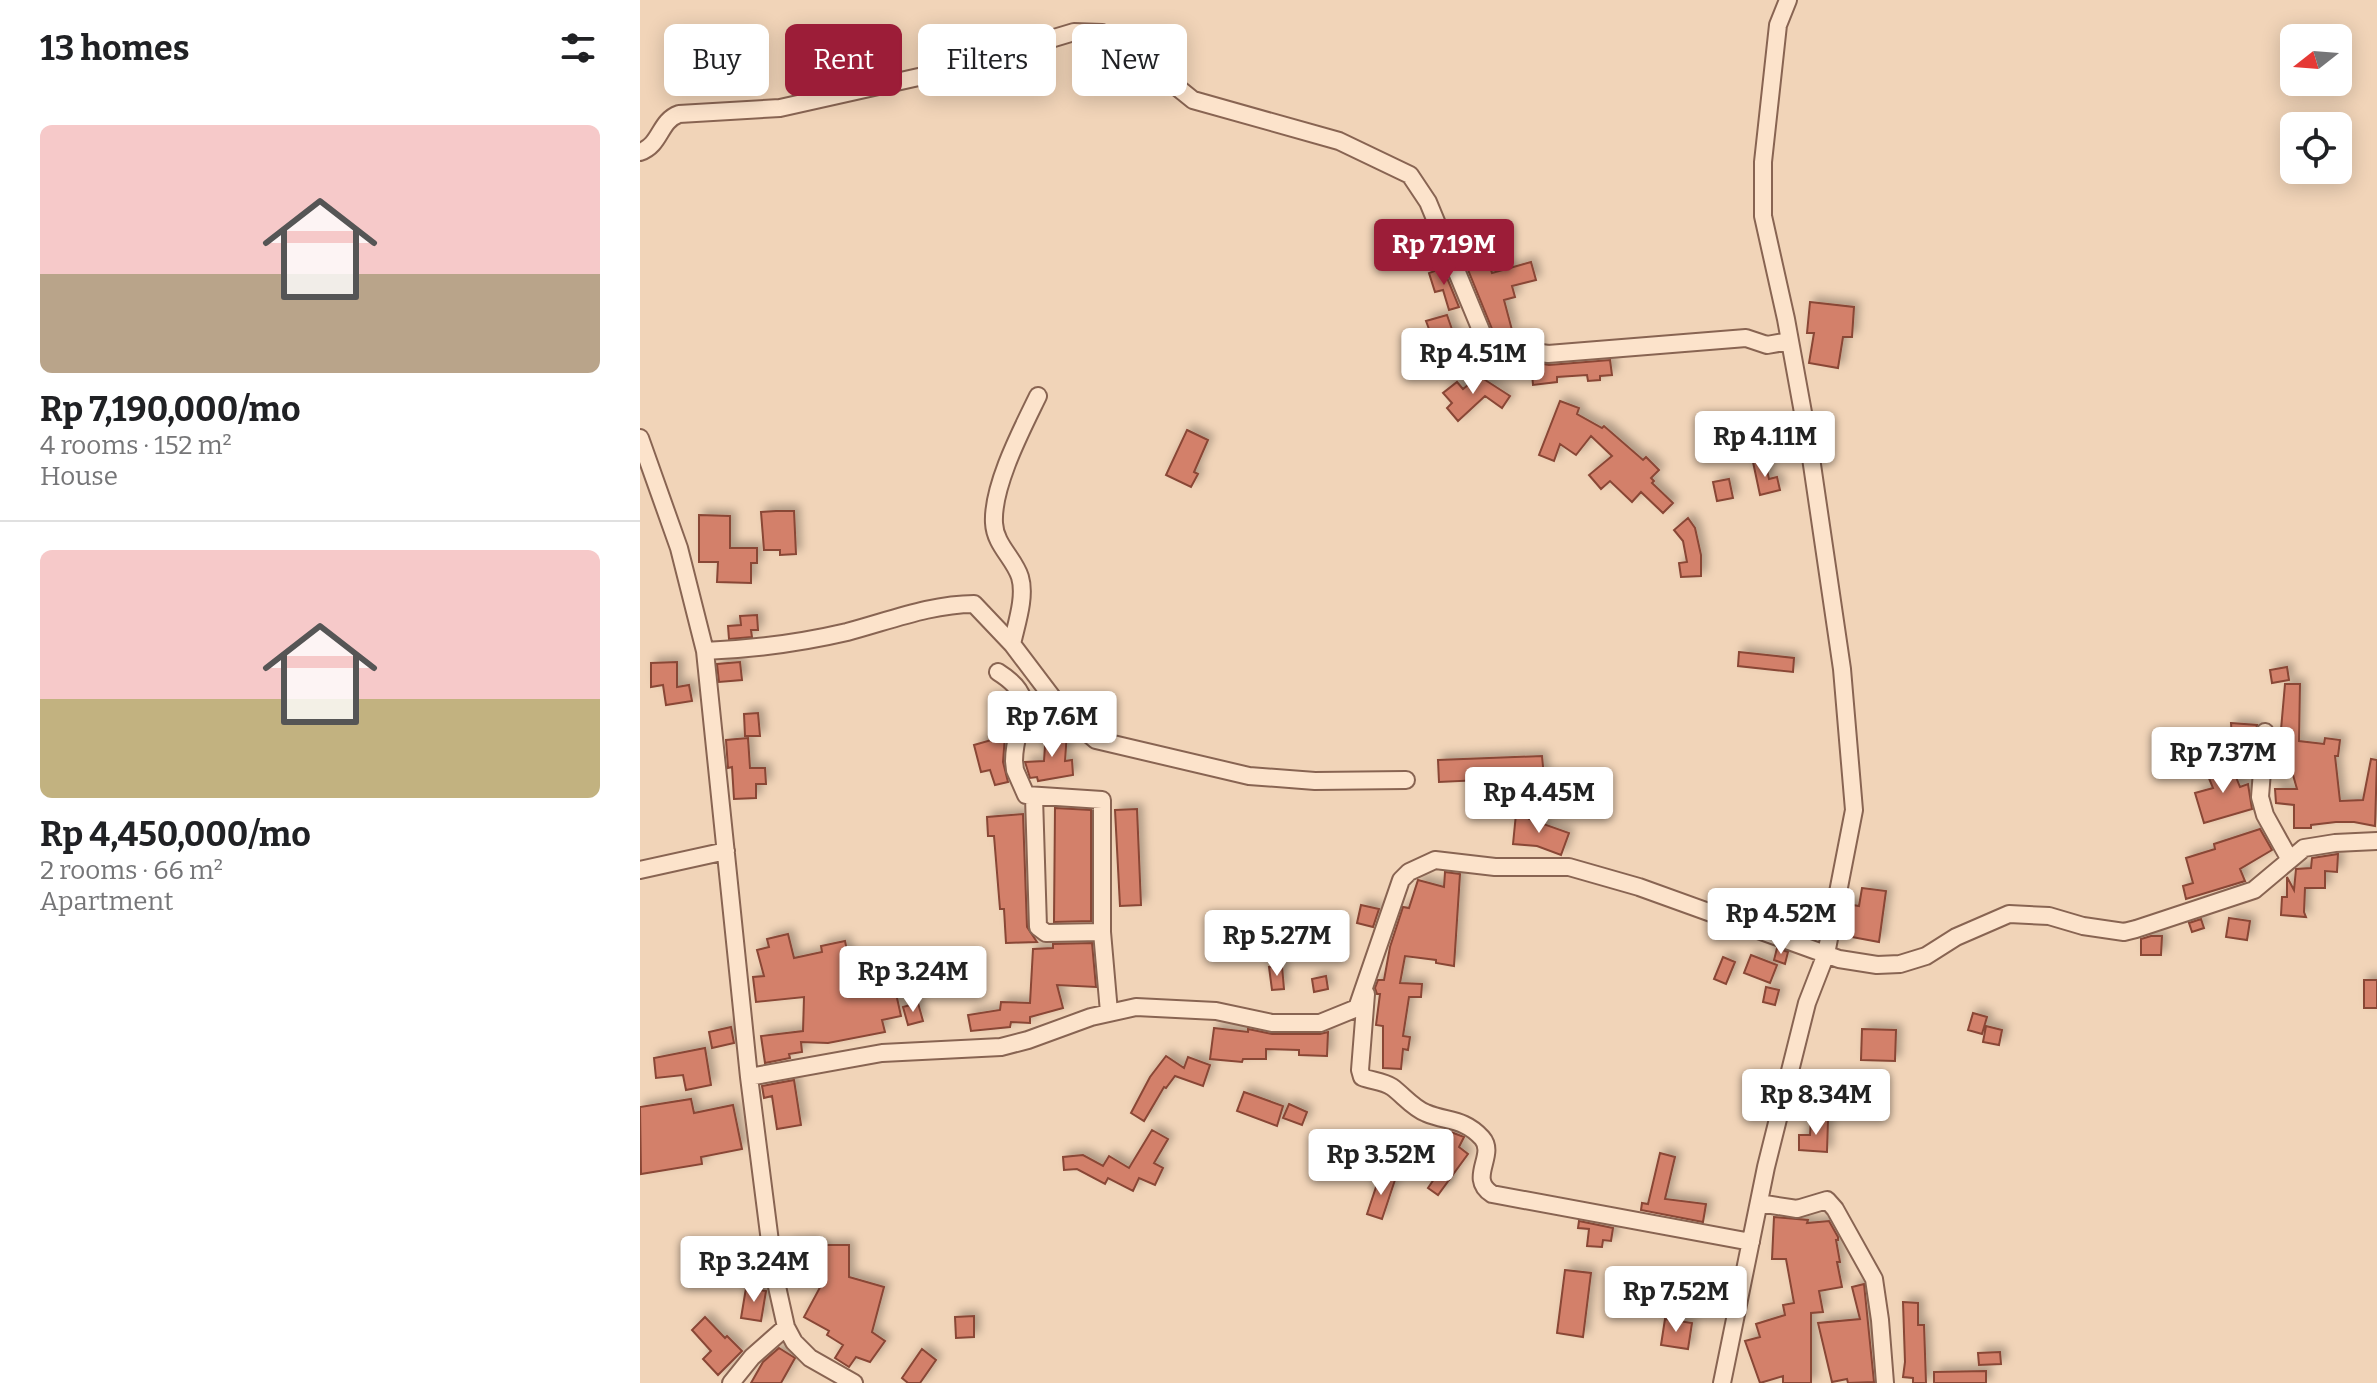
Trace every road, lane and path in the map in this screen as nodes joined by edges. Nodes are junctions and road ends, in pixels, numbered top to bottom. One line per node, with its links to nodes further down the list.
1 (1788, 0): 3 (street)
2 (640, 152): 3 (street)
3 (1779, 343): 17 (street)
4 (1038, 396): 6 (street)
5 (640, 438): 7 (street)
6 (1012, 644): 7 (street); 10 (street)
7 (705, 651): 13 (street)
8 (998, 672): 11 (street)
9 (2265, 732): 14 (street)
10 (1406, 780)
11 (1034, 797): 16 (street); 16 (street)
12 (2377, 841): 14 (street)
13 (726, 851): 15 (street); 20 (street)
14 (2290, 860): 17 (street)
15 (640, 870)
16 (1102, 932): 19 (street)
17 (1826, 954): 18 (street); 21 (street)
18 (1368, 979): 19 (street); 22 (street)
19 (1109, 1012): 20 (street)
20 (749, 1077): 23 (street)
21 (1759, 1203): 22 (street); 27 (street)
22 (1751, 1242): 26 (street)
23 (786, 1327): 24 (street); 25 (street)
24 (731, 1383)
25 (854, 1383)
26 (1722, 1383)
27 (1885, 1383)

